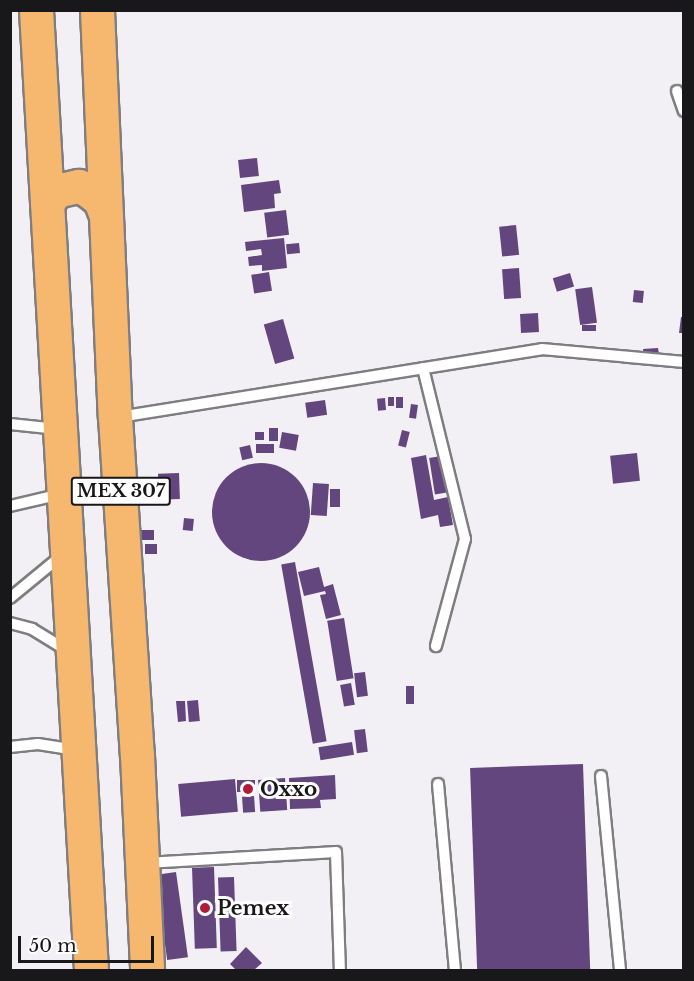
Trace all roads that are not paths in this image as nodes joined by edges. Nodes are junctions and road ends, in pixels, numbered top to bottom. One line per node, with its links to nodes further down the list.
1 (97, 10): 6 (highway, MEX 307)
2 (36, 14): 5 (highway, MEX 307)
3 (677, 91): 4 (lane)
4 (684, 111)
5 (47, 203): 6 (highway); 11 (highway, MEX 307)
6 (106, 216): 9 (highway, MEX 307)
7 (684, 362): 8 (lane)
8 (423, 368): 9 (lane); 18 (lane)
9 (115, 417): 24 (highway, MEX 307)
10 (10, 424): 11 (lane)
11 (60, 429): 12 (highway, MEX 307)
12 (64, 493): 13 (lane); 14 (highway, MEX 307)
13 (10, 506)
14 (67, 550): 15 (lane); 19 (highway, MEX 307)
15 (10, 598)
16 (10, 617): 17 (lane)
17 (11, 623): 19 (lane)
18 (436, 646)
19 (73, 654): 21 (highway, MEX 307)
20 (10, 747): 21 (lane)
21 (79, 750): 25 (highway, MEX 307)
22 (601, 776): 29 (lane)
23 (438, 784): 28 (lane)
24 (142, 863): 26 (highway, MEX 307); 27 (lane)
25 (92, 970)
26 (147, 970)
27 (340, 970)
28 (455, 970)
29 (620, 970)

